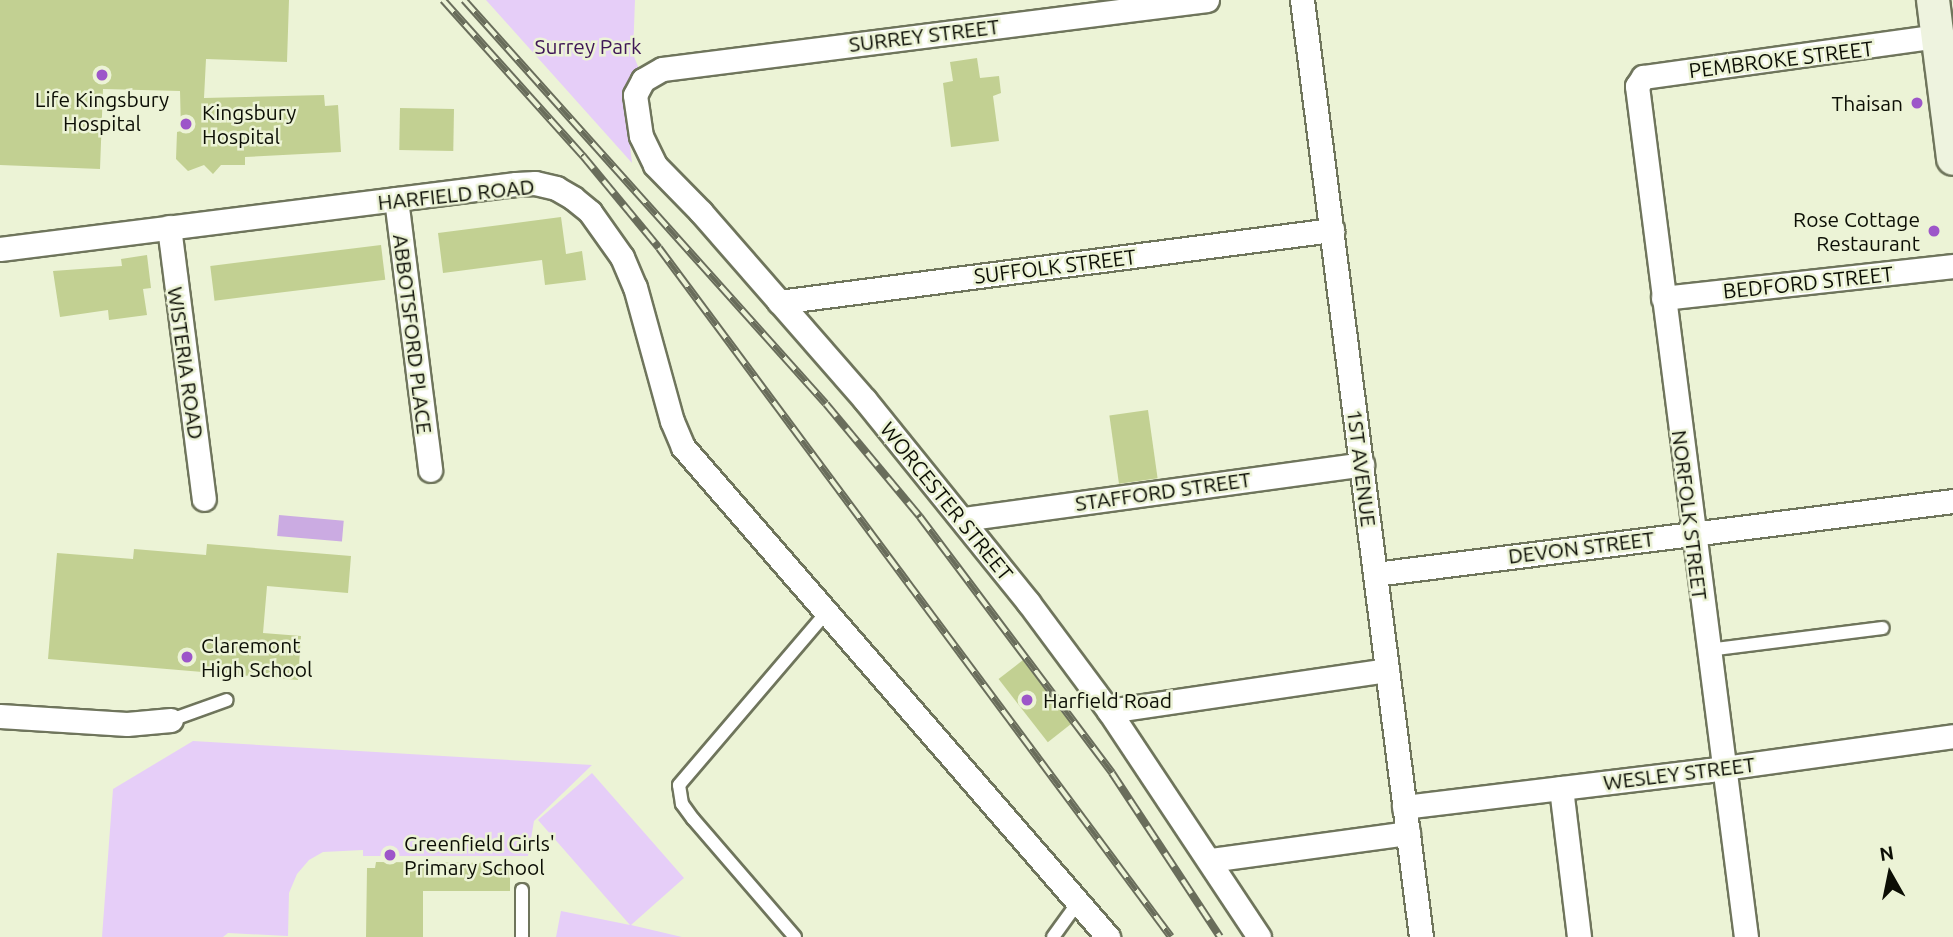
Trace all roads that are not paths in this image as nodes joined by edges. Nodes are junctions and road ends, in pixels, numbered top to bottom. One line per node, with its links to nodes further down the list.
1 (1208, 0): 5 (street, SURREY STREET)
2 (1302, 0): 10 (street, 1ST AVENUE)
3 (1933, 0): 4 (street)
4 (1945, 35): 6 (street, PEMBROKE STREET); 7 (street)
5 (643, 80): 14 (street, WORCESTER STREET)
6 (1636, 93): 13 (street, NORFOLK STREET)
7 (1953, 159)
8 (396, 199): 9 (street, HARFIELD ROAD); 16 (street, ABBOTSFORD PLACE); 22 (street, HARFIELD ROAD)
9 (169, 228): 11 (street, HARFIELD ROAD); 17 (street, WISTERIA ROAD)
10 (1332, 230): 14 (street, SUFFOLK STREET); 15 (street, 1ST AVENUE)
11 (0, 249)
12 (1953, 265): 13 (street, BEDFORD STREET)
13 (1663, 298): 20 (street, NORFOLK STREET)
14 (779, 302): 19 (street, WORCESTER STREET)
15 (1362, 464): 19 (street, STAFFORD STREET); 21 (street, 1ST AVENUE)
16 (430, 470)
17 (204, 499)
18 (1953, 501): 20 (street, DEVON STREET)
19 (964, 519): 27 (street, WORCESTER STREET)
20 (1693, 533): 21 (street, DEVON STREET); 24 (street, NORFOLK STREET)
21 (1375, 574): 25 (street, 1ST AVENUE)
22 (827, 612): 37 (street, HARFIELD ROAD); 39 (lane)
23 (1883, 628): 24 (lane)
24 (1708, 650): 31 (street, NORFOLK STREET)
25 (1387, 670): 27 (street); 33 (street, 1ST AVENUE)
26 (227, 700): 29 (lane)
27 (1109, 710): 35 (street, WORCESTER STREET)
28 (0, 716): 29 (street)
29 (171, 720)
30 (1953, 736): 31 (street, WESLEY STREET)
31 (1724, 768): 32 (street, WESLEY STREET); 45 (street, NORFOLK STREET)
32 (1561, 788): 33 (street, WESLEY STREET); 44 (street)
33 (1404, 807): 34 (street, 1ST AVENUE)
34 (1408, 833): 35 (street); 43 (street, 1ST AVENUE)
35 (1210, 860): 42 (street, WORCESTER STREET)
36 (522, 890): 38 (lane)
37 (1079, 901): 40 (lane); 41 (street, HARFIELD ROAD)
38 (522, 937)
39 (795, 937)
40 (1053, 937)
41 (1108, 937)
42 (1259, 937)
43 (1421, 937)
44 (1579, 937)
45 (1746, 937)

